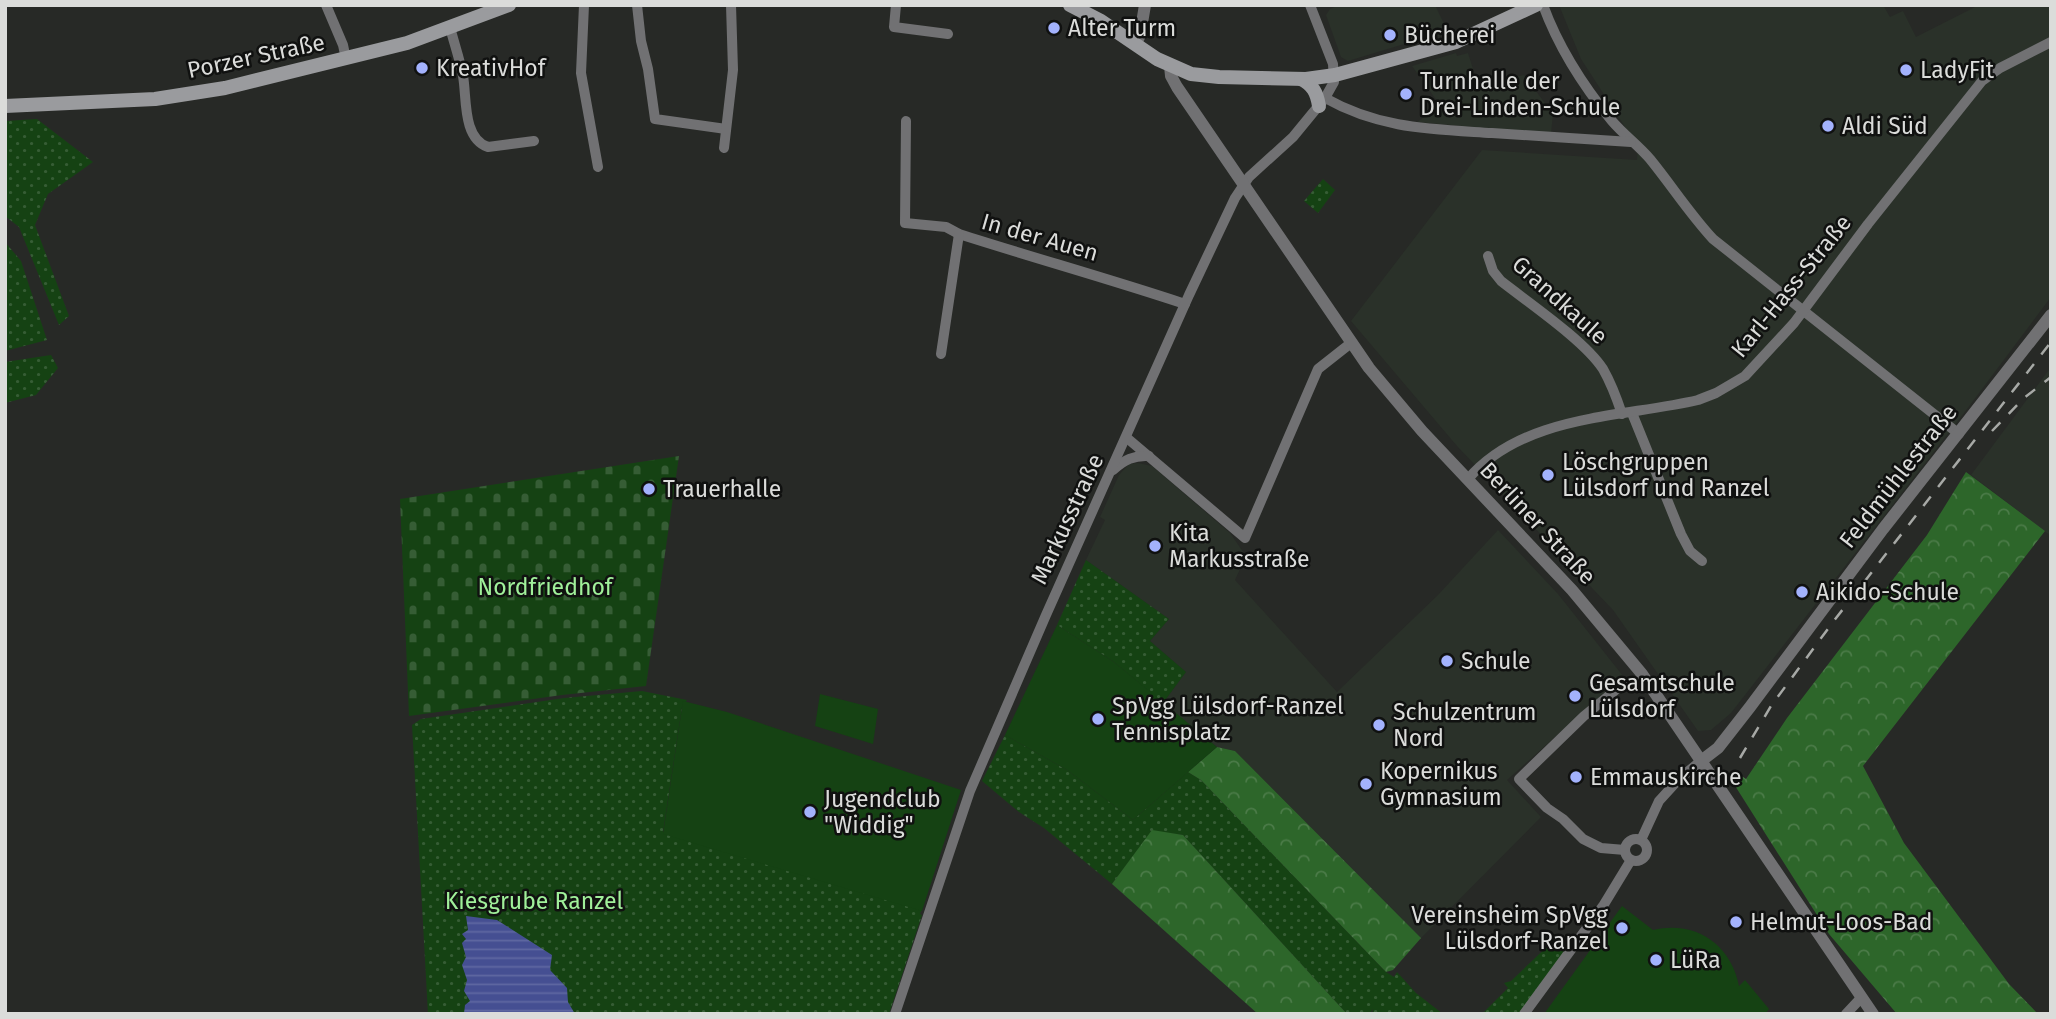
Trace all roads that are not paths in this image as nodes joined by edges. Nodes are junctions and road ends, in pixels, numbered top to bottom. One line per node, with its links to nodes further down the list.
1 (326, 5): 16 (street)
2 (509, 5): 12 (main road, Porzer Straße)
3 (584, 5): 27 (street)
4 (637, 5): 23 (street)
5 (731, 5): 23 (street)
6 (896, 5): 13 (street)
7 (1070, 5): 15 (main road)
8 (1145, 5): 15 (street)
9 (1324, 5): 11 (street)
10 (1534, 6): 18 (main road); 25 (street)
11 (1311, 8): 18 (street)
12 (450, 27): 16 (main road, Porzer Straße); 24 (street)
13 (948, 34)
14 (2051, 42): 32 (street, Karl-Hass-Straße)
15 (1136, 43): 17 (main road)
16 (346, 59): 21 (main road, Porzer Straße)
17 (1170, 66): 19 (main road); 28 (street, Berliner Straße)
18 (1335, 75): 19 (main road); 20 (street, Markusstraße)
19 (1301, 79): 20 (main road)
20 (1322, 102): 25 (street); 28 (street, Markusstraße)
21 (5, 106)
22 (906, 121): 29 (street)
23 (726, 129): 26 (street)
24 (534, 141)
25 (1631, 142): 32 (street)
26 (723, 148)
27 (598, 167)
28 (1245, 185): 31 (street, Markusstraße); 34 (street, Berliner Straße)
29 (959, 234): 31 (street, In der Auen); 35 (street, In der Auen)
30 (1488, 256): 36 (street, Grandkaule)
31 (1185, 304): 38 (street, Markusstraße)
32 (1805, 310): 36 (street, Karl-Hass-Straße); 37 (street)
33 (2051, 315): 37 (street, Feldmühlestraße)
34 (1351, 343): 39 (street); 41 (street, Berliner Straße)
35 (941, 354)
36 (1627, 414): 41 (street, Karl-Hass-Straße); 42 (street, Grandkaule)
37 (1959, 433): 44 (street, Feldmühlestraße)
38 (1127, 438): 39 (street); 40 (street, Markusstraße)
39 (1150, 456): 40 (street)
40 (1111, 472): 48 (street, Markusstraße)
41 (1468, 479): 44 (street, Berliner Straße)
42 (1702, 561)
43 (1623, 684): 46 (street)
44 (1700, 761): 45 (street); 47 (street, Berliner Straße)
45 (1641, 840): 46 (street); 46 (street)
46 (1628, 855): 49 (street)
47 (1861, 998): 50 (street); 51 (street, Berliner Straße)
48 (895, 1014)
49 (1524, 1014)
50 (1846, 1014)
51 (1873, 1014)

